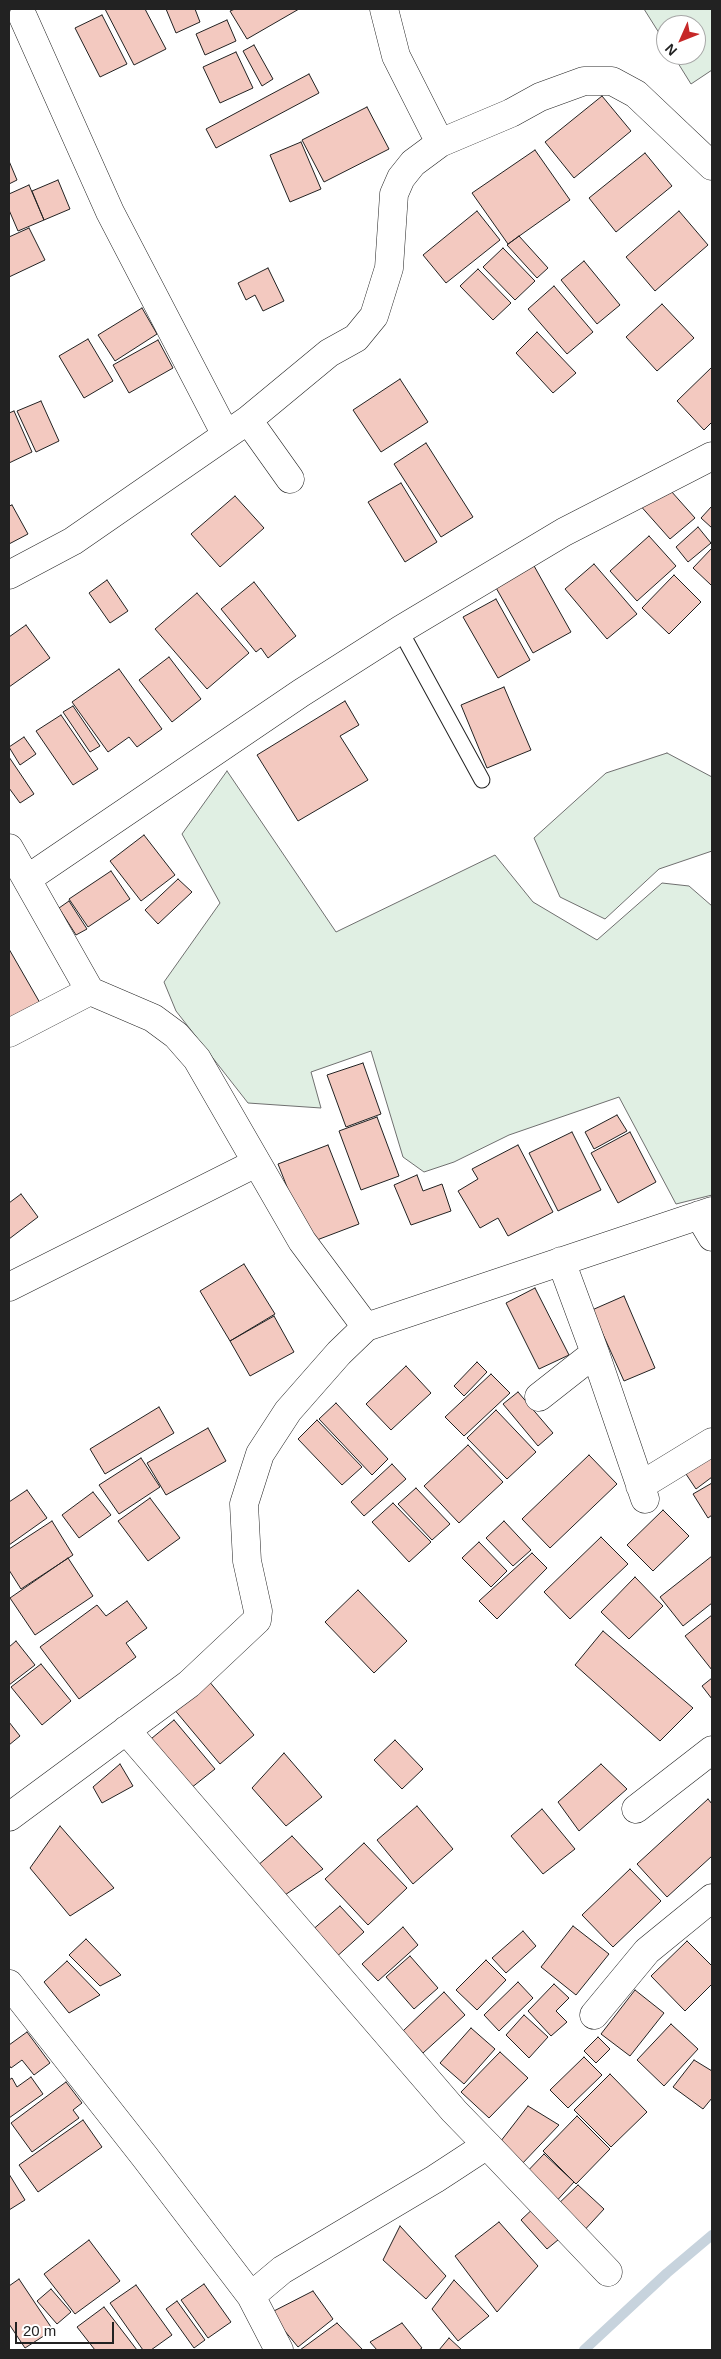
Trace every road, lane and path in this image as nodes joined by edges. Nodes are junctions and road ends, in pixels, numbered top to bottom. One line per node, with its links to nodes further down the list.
1 (384, 9): 3 (street)
2 (24, 16): 5 (street)
3 (440, 143): 4 (street); 5 (street)
4 (712, 166)
5 (237, 428): 7 (street); 8 (street)
6 (712, 456): 9 (street)
7 (290, 479)
8 (9, 575)
9 (400, 630): 10 (lane); 12 (street)
10 (482, 780)
11 (9, 848): 12 (street)
12 (27, 879): 13 (street)
13 (90, 991): 14 (street); 15 (street)
14 (9, 1033)
15 (256, 1163): 18 (street); 19 (street)
16 (708, 1221): 17 (street)
17 (561, 1261): 19 (street); 20 (street)
18 (9, 1287)
19 (366, 1327): 23 (street)
20 (596, 1353): 21 (street); 22 (street)
21 (539, 1398)
22 (712, 1442)
23 (126, 1730): 26 (street); 30 (street)
24 (712, 1750): 25 (street)
25 (636, 1809)
26 (9, 1817)
27 (712, 1898): 29 (street)
28 (9, 1984): 32 (street)
29 (594, 2015)
30 (487, 2145): 31 (street); 32 (street)
31 (608, 2272)
32 (251, 2296): 33 (street)
33 (279, 2350)

